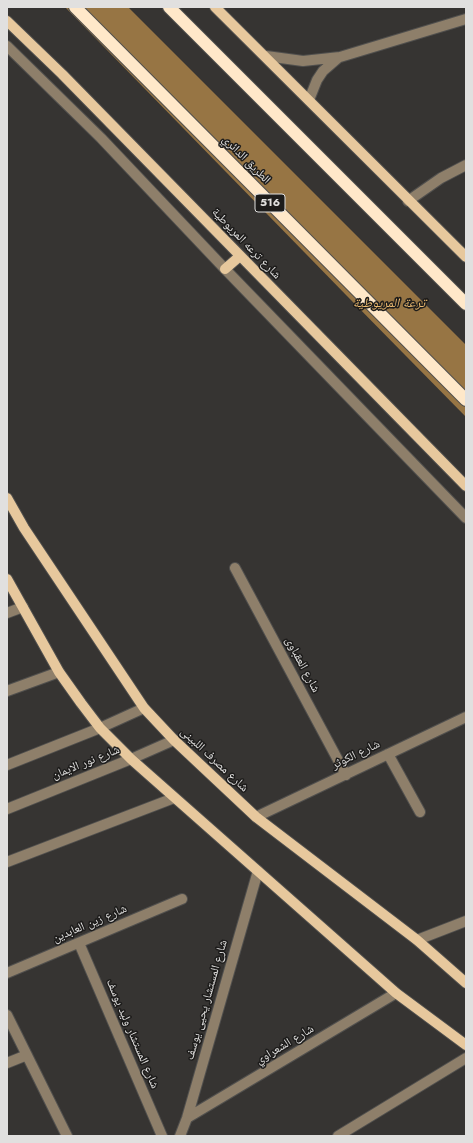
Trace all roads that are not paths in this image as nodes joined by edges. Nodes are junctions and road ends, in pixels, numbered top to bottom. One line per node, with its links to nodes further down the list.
1 (75, 7): 16 (highway, الطريق الدائري / 516)
2 (169, 7): 15 (highway)
3 (215, 7): 7 (main road)
4 (466, 19): 8 (street)
5 (7, 21): 12 (main road, شارع ترعه المريوطية)
6 (7, 46): 14 (street)
7 (266, 56): 8 (street); 9 (main road)
8 (340, 57): 9 (street)
9 (309, 100): 11 (main road)
10 (466, 165): 11 (street)
11 (408, 200): 13 (main road)
12 (240, 256): 14 (main road); 17 (main road, شارع ترعه المريوطية)
13 (466, 257)
14 (225, 269): 19 (street)
15 (466, 304)
16 (466, 400)
17 (466, 486)
18 (7, 498): 26 (main road, شارع مصرف اللبينى)
19 (466, 518)
20 (235, 568): 33 (street, شارع العقباوى)
21 (7, 579): 22 (main road)
22 (23, 607): 23 (street); 24 (main road)
23 (7, 613)
24 (59, 672): 25 (street); 28 (main road)
25 (7, 691)
26 (144, 708): 28 (street); 29 (main road, شارع مصرف اللبينى)
27 (466, 717): 30 (street, شارع الكوثر)
28 (100, 728): 31 (main road); 32 (street)
29 (174, 740): 31 (street, شارع نور الايمان); 37 (main road, شارع مصرف اللبينى)
30 (388, 754): 33 (street, شارع الكوثر); 36 (street)
31 (131, 759): 34 (main road); 35 (street, شارع نور الايمان)
32 (7, 764)
33 (346, 774): 37 (street, شارع الكوثر)
34 (174, 798): 38 (street); 39 (main road)
35 (7, 809)
36 (420, 812)
37 (256, 817): 42 (main road, شارع مصرف اللبينى)
38 (7, 862)
39 (258, 871): 46 (main road); 52 (street, شارع المستشار يحيى يوسف)
40 (182, 899): 43 (street, شارع زين العابدين)
41 (466, 921): 42 (street)
42 (416, 940): 45 (main road, شارع مصرف اللبينى)
43 (79, 943): 44 (street, شارع زين العابدين); 54 (street, شارع المستشار وليد يوسف)
44 (7, 973)
45 (466, 983)
46 (396, 993): 48 (main road); 52 (street, شارع الشعراوي)
47 (7, 1015): 49 (street)
48 (466, 1045)
49 (27, 1054): 51 (street); 53 (street)
50 (466, 1058): 56 (street)
51 (7, 1063)
52 (187, 1118): 55 (street, شارع المستشار يحيى يوسف)
53 (67, 1136)
54 (162, 1136)
55 (180, 1136)
56 (338, 1136)

